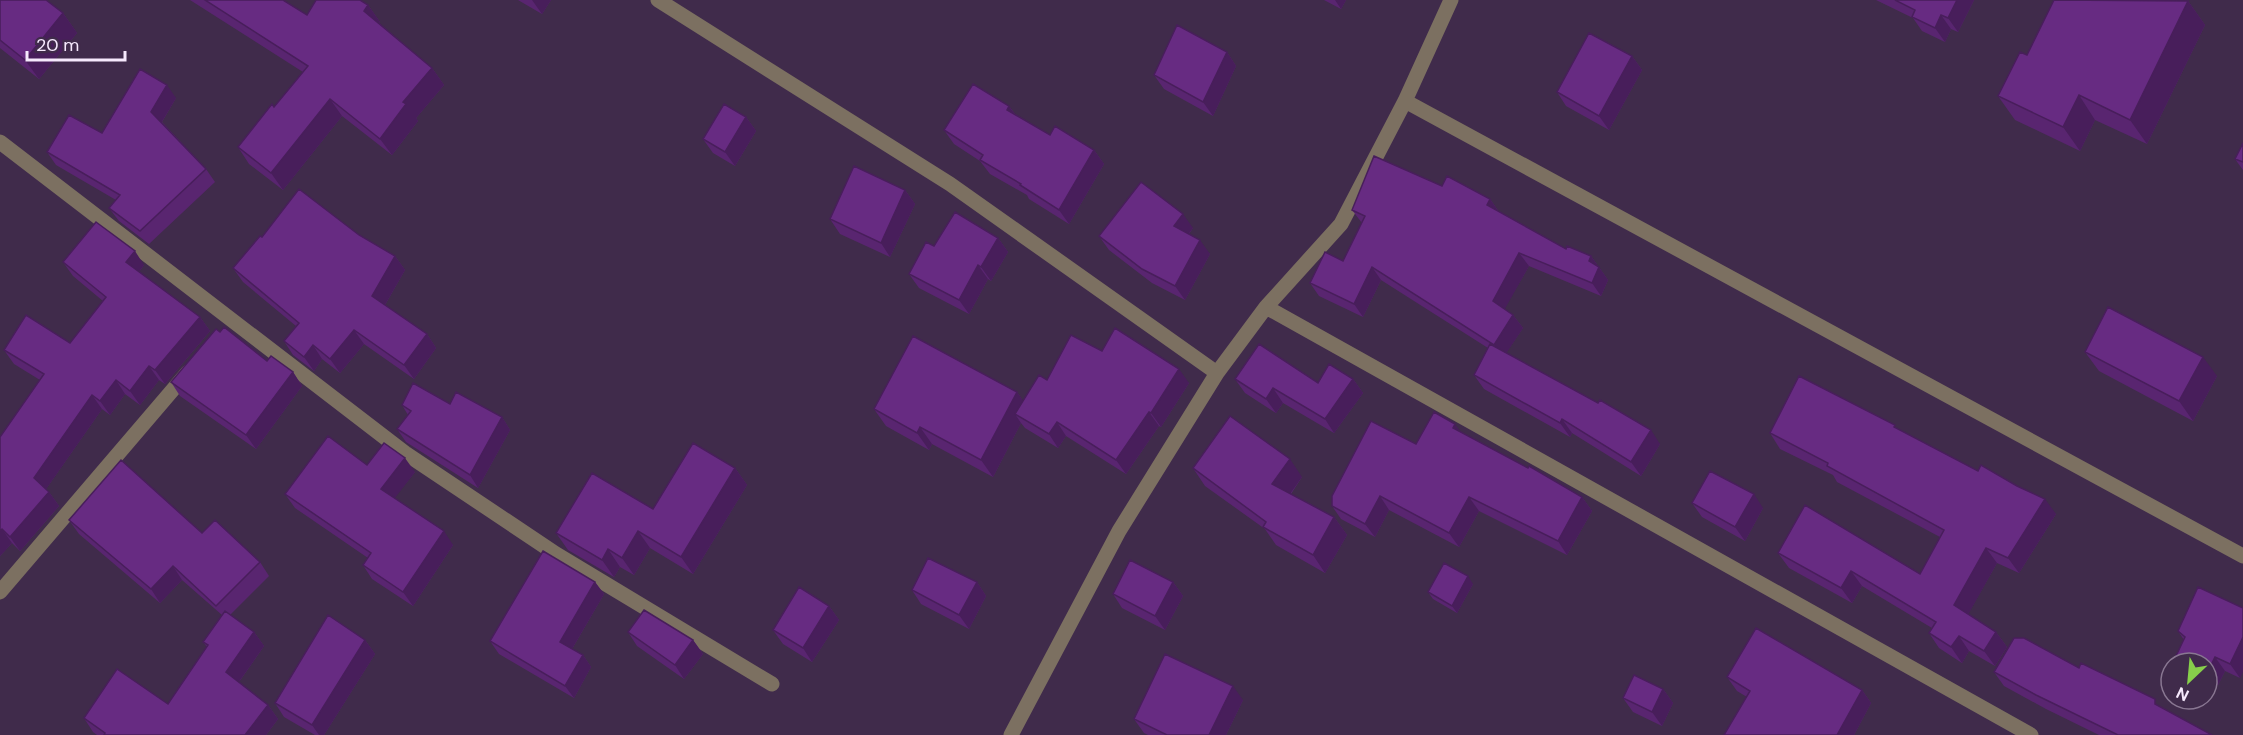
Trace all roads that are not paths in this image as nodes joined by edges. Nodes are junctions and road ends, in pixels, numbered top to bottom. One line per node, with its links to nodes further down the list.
1 (658, 0): 7 (street)
2 (1451, 0): 3 (street)
3 (1405, 101): 5 (street); 8 (street)
4 (0, 142): 10 (street)
5 (1266, 307): 7 (street); 12 (street)
6 (194, 365): 9 (street)
7 (1217, 373): 11 (street)
8 (2243, 556)
9 (0, 592)
10 (772, 684)
11 (1011, 735)
12 (2031, 735)

